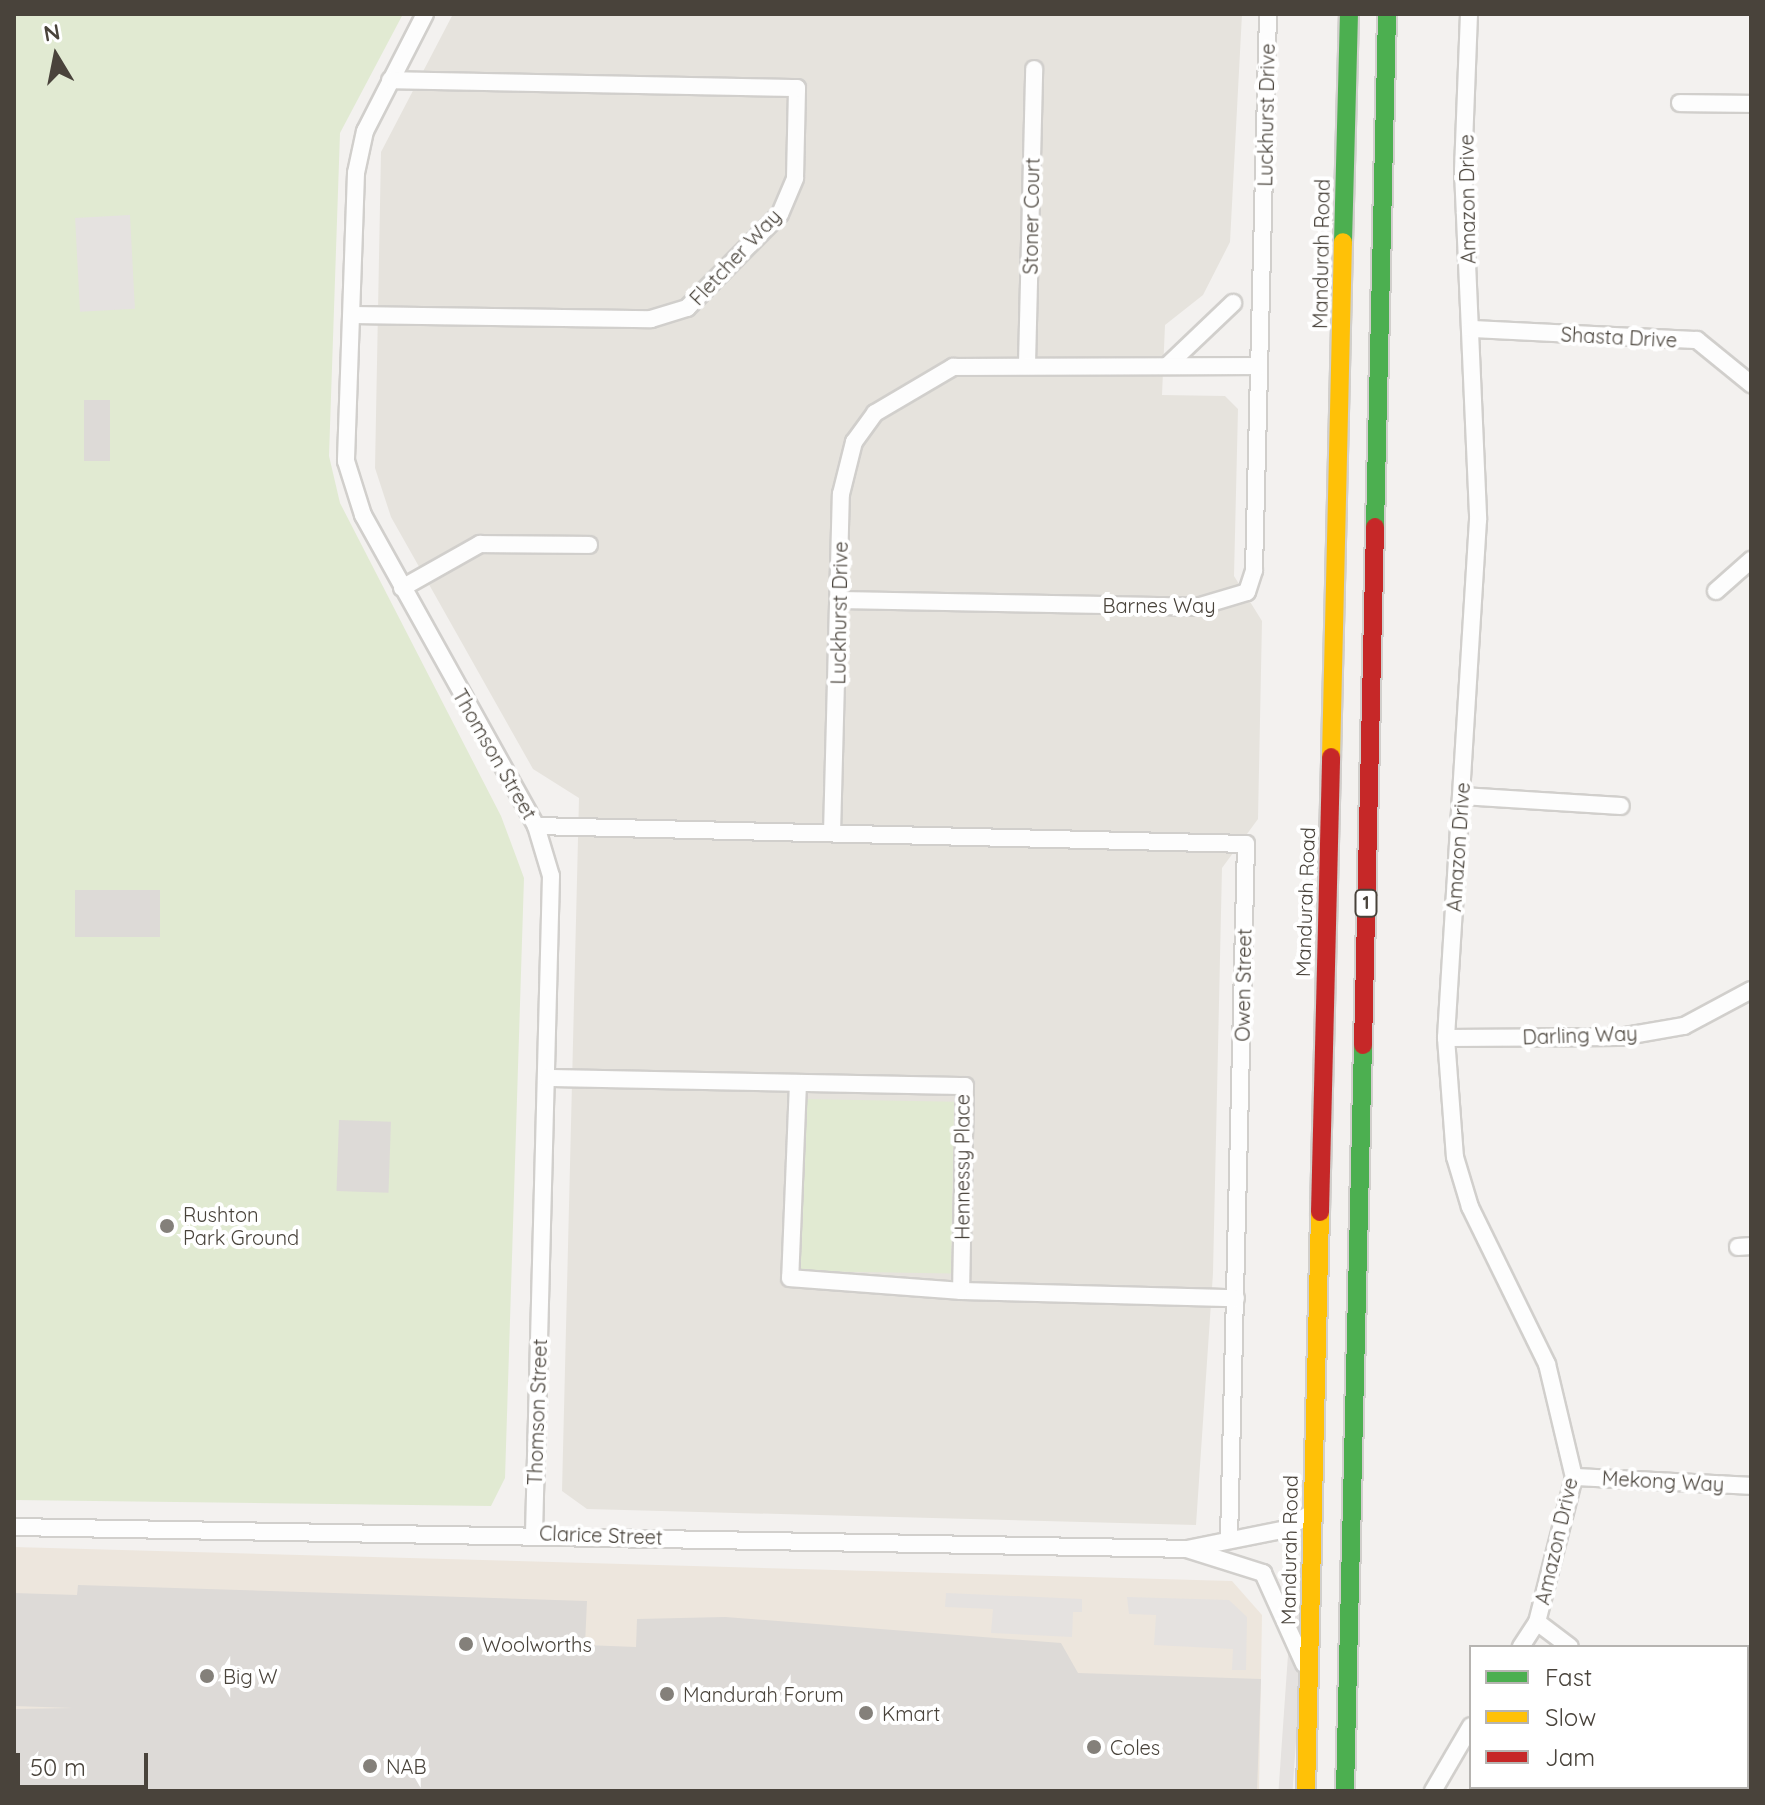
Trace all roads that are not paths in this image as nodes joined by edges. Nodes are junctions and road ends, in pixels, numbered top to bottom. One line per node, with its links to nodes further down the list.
1 (425, 14): 7 (street, Thomson Street)
2 (1268, 14): 15 (street, Luckhurst Drive)
3 (1349, 14): 34 (highway, Mandurah Road / 1)
4 (1387, 14): 45 (highway, 1)
5 (1469, 14): 12 (street, Amazon Drive)
6 (1034, 69): 13 (street, Stoner Court)
7 (390, 80): 11 (street, Thomson Street); 11 (street, Fletcher Way)
8 (1680, 103): 9 (street)
9 (1751, 104)
10 (1233, 303): 14 (street)
11 (352, 315): 19 (street, Thomson Street)
12 (1471, 329): 16 (street, Shasta Drive); 22 (street, Amazon Drive)
13 (1027, 364): 14 (street, Luckhurst Drive); 21 (street, Luckhurst Drive)
14 (1168, 365): 15 (street, Luckhurst Drive)
15 (1259, 366): 21 (street, Barnes Way)
16 (1751, 384)
17 (589, 545): 19 (street)
18 (1751, 560): 20 (street)
19 (402, 588): 24 (street, Thomson Street)
20 (1716, 591)
21 (840, 600): 25 (street, Luckhurst Drive)
22 (1462, 796): 23 (street); 27 (street, Amazon Drive)
23 (1621, 806)
24 (536, 826): 25 (street); 28 (street, Thomson Street)
25 (832, 833): 31 (street, Owen Street)
26 (1751, 990): 27 (street, Darling Way)
27 (1446, 1038): 32 (street, Amazon Drive)
28 (547, 1078): 29 (street, Hennessy Place); 36 (street, Thomson Street)
29 (798, 1083): 30 (street); 30 (street, Hennessy Place)
30 (961, 1291): 31 (street)
31 (1236, 1298): 37 (street, Owen Street)
32 (1574, 1477): 33 (street, Mekong Way); 39 (street, Amazon Drive)
33 (1751, 1486)
34 (1312, 1513): 37 (street, Clarice Street); 42 (highway, Mandurah Road / 1)
35 (14, 1527): 36 (street, Clarice Street)
36 (534, 1533): 38 (street, Clarice Street)
37 (1229, 1540): 38 (street, Clarice Street)
38 (1187, 1549): 42 (street, Clarice Street)
39 (1537, 1622): 40 (street, Amazon Drive); 41 (street)
40 (1522, 1645)
41 (1567, 1645)
42 (1309, 1674): 44 (highway, Mandurah Road / 1)
43 (1469, 1729): 46 (street)
44 (1306, 1791)
45 (1345, 1791)
46 (1433, 1791)

